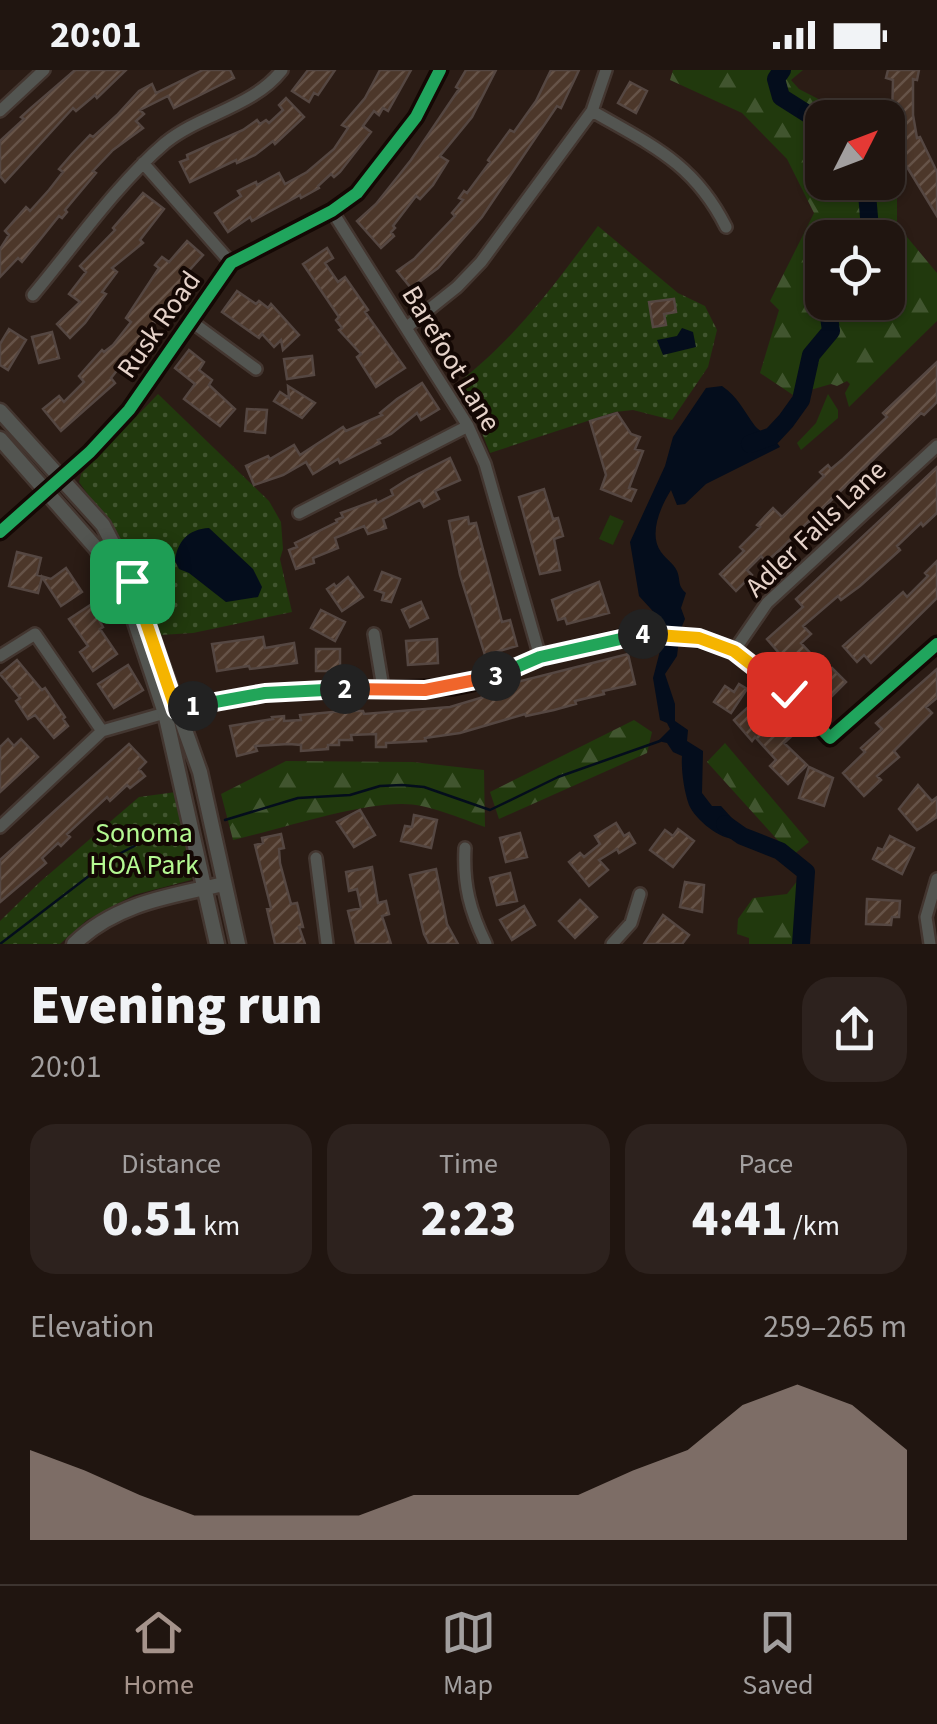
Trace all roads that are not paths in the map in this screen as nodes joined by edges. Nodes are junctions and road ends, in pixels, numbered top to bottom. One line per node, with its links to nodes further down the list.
1 (44, 70): 5 (street)
2 (282, 70): 7 (street)
3 (440, 70): 8 (street, Rusk Road)
4 (606, 70): 6 (street)
5 (0, 111)
6 (592, 111): 9 (street); 13 (street)
7 (144, 163): 10 (street); 11 (street)
8 (332, 211): 10 (street, Rusk Road); 13 (street, Barefoot Lane)
9 (726, 227)
10 (230, 264): 12 (street, Rusk Road)
11 (33, 295)
12 (192, 322): 14 (street); 19 (street, Rusk Road)
13 (406, 328): 16 (street, Barefoot Lane)
14 (256, 369)
15 (0, 410): 19 (street)
16 (468, 426): 21 (street); 27 (street, Barefoot Lane)
17 (0, 439): 20 (street)
18 (937, 446): 25 (street, Adler Falls Lane)
19 (60, 476): 20 (street, Rusk Road); 29 (street)
20 (47, 489): 22 (street, Rusk Road); 29 (street)
21 (298, 513)
22 (0, 532)
23 (374, 634): 28 (street)
24 (937, 644): 25 (street)
25 (734, 651): 27 (street)
26 (0, 656): 30 (street)
27 (540, 657): 28 (street)
28 (383, 688): 29 (street)
29 (171, 712): 30 (street); 35 (street); 36 (street)
30 (102, 732): 31 (street)
31 (0, 827)
32 (465, 848): 42 (street)
33 (316, 858): 41 (street)
34 (937, 880): 44 (street)
35 (224, 884): 36 (street); 40 (street)
36 (205, 888): 38 (street); 39 (street)
37 (640, 894): 43 (street)
38 (74, 944)
39 (217, 944)
40 (238, 944)
41 (327, 944)
42 (486, 944)
43 (612, 944)
44 (930, 944)

